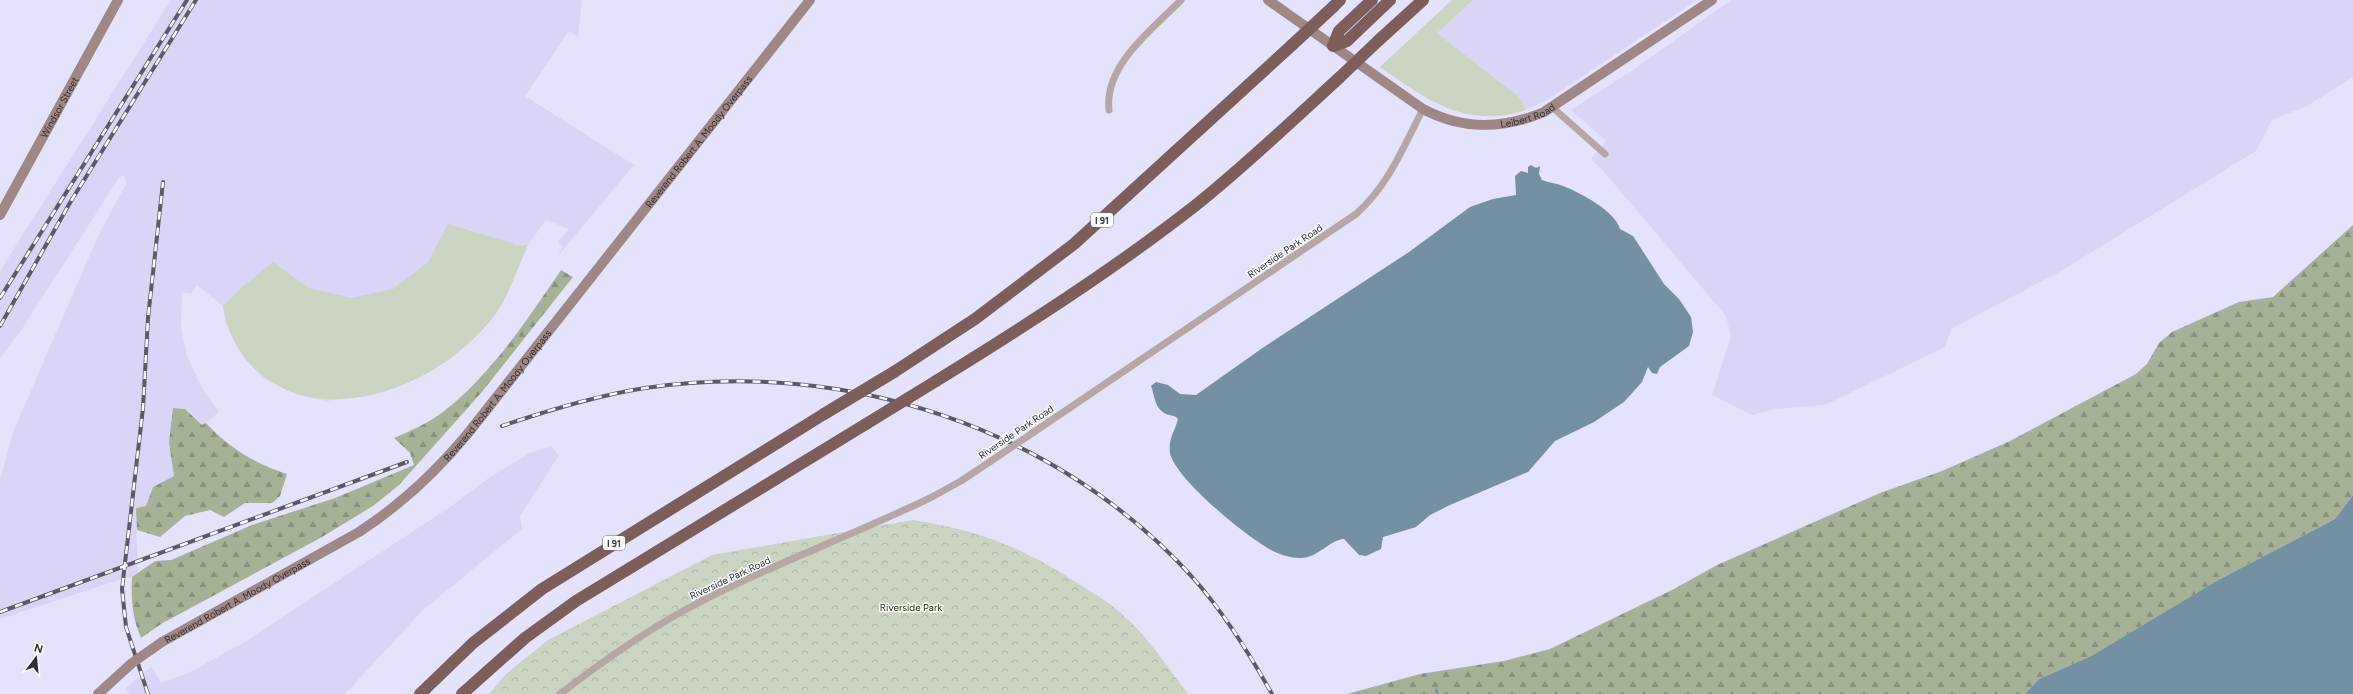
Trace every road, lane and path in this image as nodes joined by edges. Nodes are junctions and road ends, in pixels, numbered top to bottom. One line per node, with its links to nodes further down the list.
1 (118, 0): 15 (main road, Windsor Street)
2 (810, 0): 16 (main road, Reverend Robert A. Moody Overpass, bridge)
3 (1181, 0): 13 (street)
4 (1268, 0): 10 (main road, Leibert Road)
5 (1372, 0): 10 (highway)
6 (1390, 0): 10 (highway)
7 (1423, 0): 18 (highway, bridge)
8 (1712, 0): 11 (main road, Leibert Road)
9 (1336, 3): 17 (highway, I 91, bridge)
10 (1333, 46): 12 (main road, Leibert Road)
11 (1552, 108): 12 (main road, Leibert Road); 14 (street)
12 (1423, 109): 19 (street, Riverside Park Road, bridge)
13 (1109, 110)
14 (1605, 154)
15 (0, 215)
16 (98, 694)
17 (420, 694)
18 (462, 694)
19 (560, 694)

